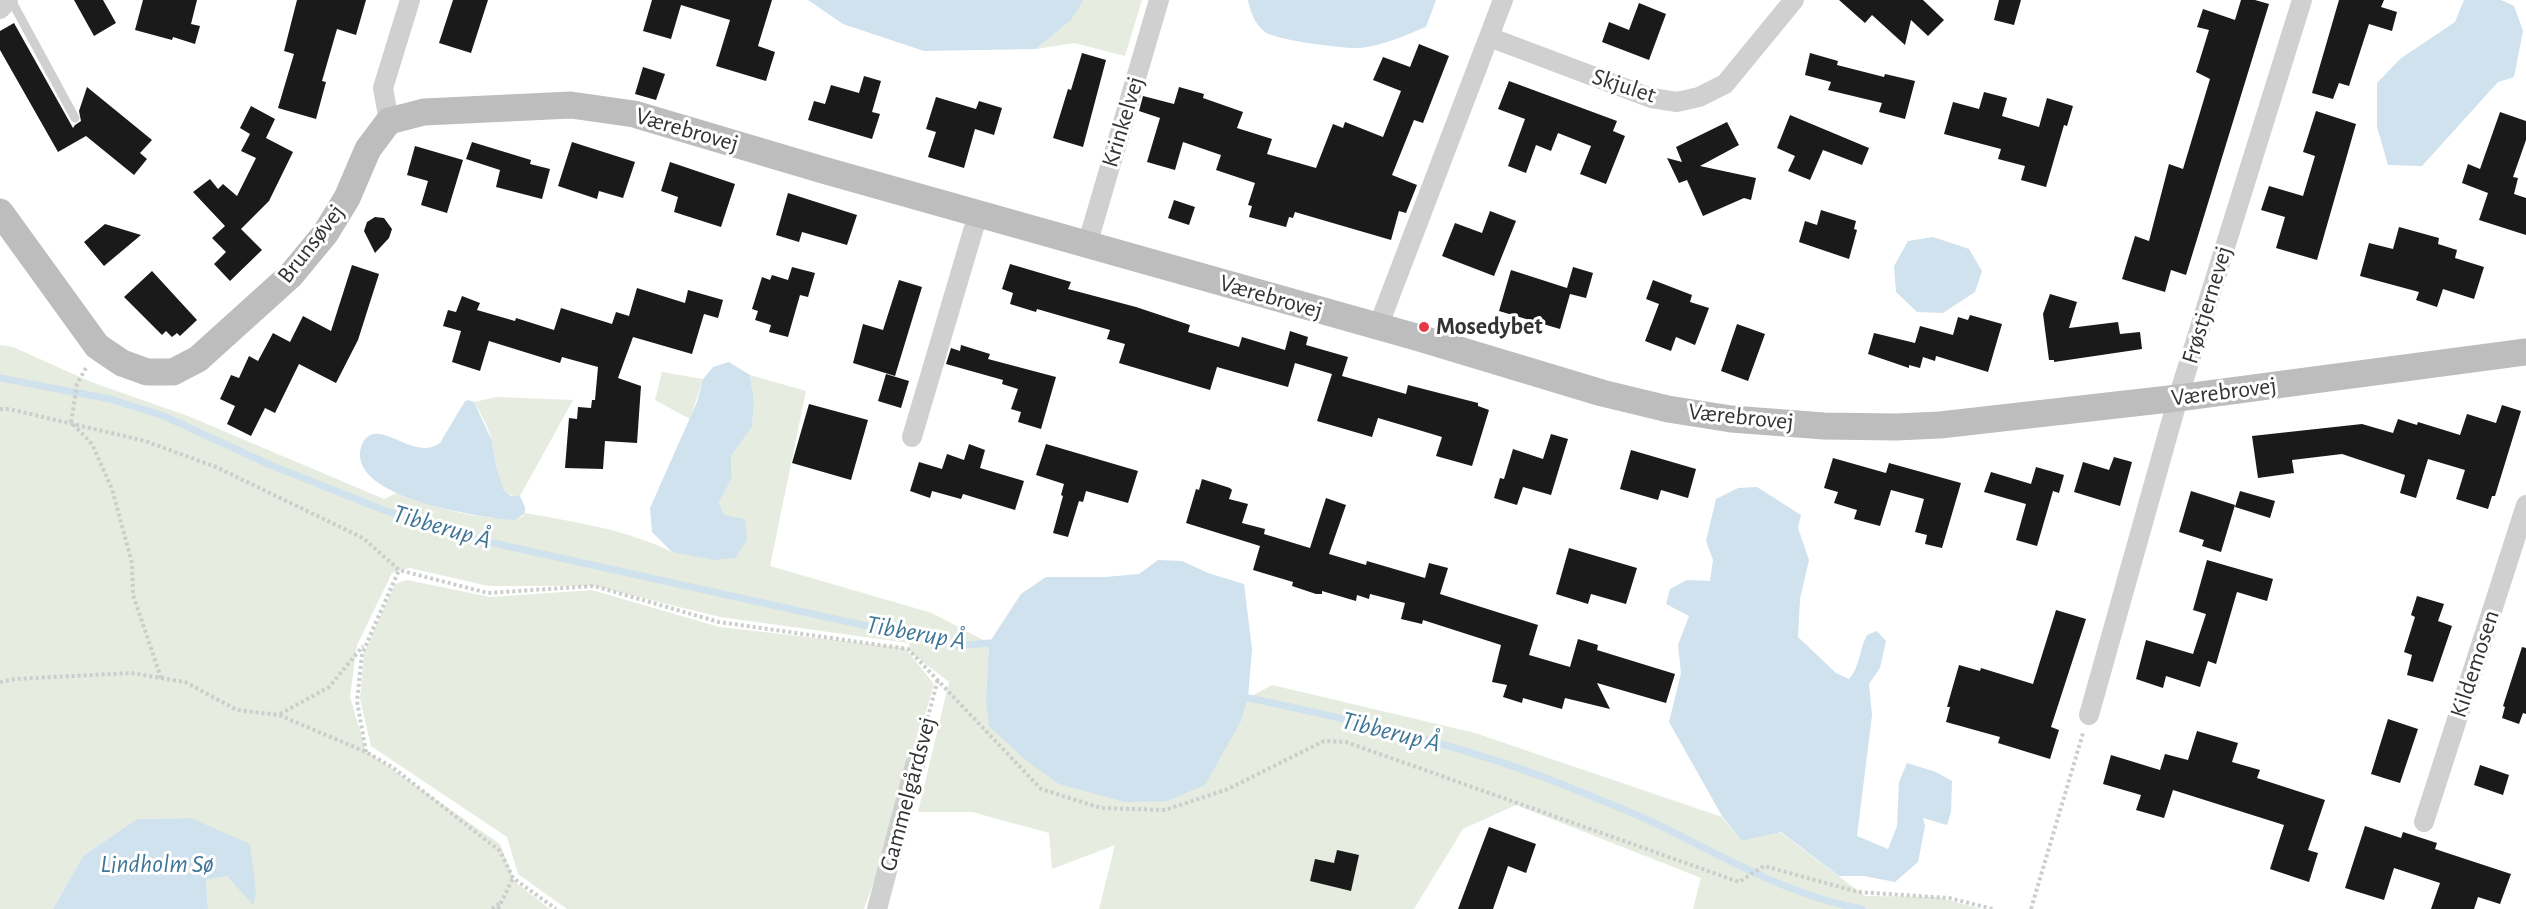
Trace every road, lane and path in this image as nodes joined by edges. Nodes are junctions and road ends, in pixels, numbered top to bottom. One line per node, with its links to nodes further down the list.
1 (9, 0): 7 (street); 9 (lane)
2 (410, 0): 10 (street)
3 (1159, 0): 13 (street, Krinkelvej)
4 (1503, 0): 8 (street)
5 (1794, 0): 8 (street, Skjulet)
6 (2302, 0): 17 (street, Frøstjernevej)
7 (0, 9)
8 (1489, 37): 14 (street)
9 (75, 118)
10 (389, 121): 11 (street, Brunsøvej); 12 (street, Værebrovej)
11 (0, 212)
12 (978, 214): 13 (street, Værebrovej); 20 (street)
13 (1086, 245): 14 (street, Værebrovej)
14 (1378, 327): 17 (street, Værebrovej)
15 (2526, 352): 17 (street, Værebrovej)
16 (77, 384): 19 (path)
17 (2178, 398): 28 (street, Frøstjernevej)
18 (0, 409): 19 (path)
19 (71, 422): 22 (path); 24 (path)
20 (912, 437)
21 (2526, 506): 31 (street, Kildemosen)
22 (399, 570): 23 (path); 25 (path)
23 (366, 642): 27 (path); 29 (path)
24 (161, 678): 26 (path); 27 (path)
25 (939, 679): 30 (path, Gammelgårdsvej); 38 (path)
26 (0, 682)
27 (279, 715): 29 (path)
28 (2089, 715): 39 (path)
29 (366, 752): 32 (path)
30 (915, 765): 37 (street, Gammelgårdsvej)
31 (2424, 822)
32 (513, 879): 33 (path); 36 (path)
33 (501, 902): 34 (path); 35 (path)
34 (492, 909)
35 (498, 909)
36 (556, 909)
37 (877, 909)
38 (1993, 909)
39 (2031, 909)

